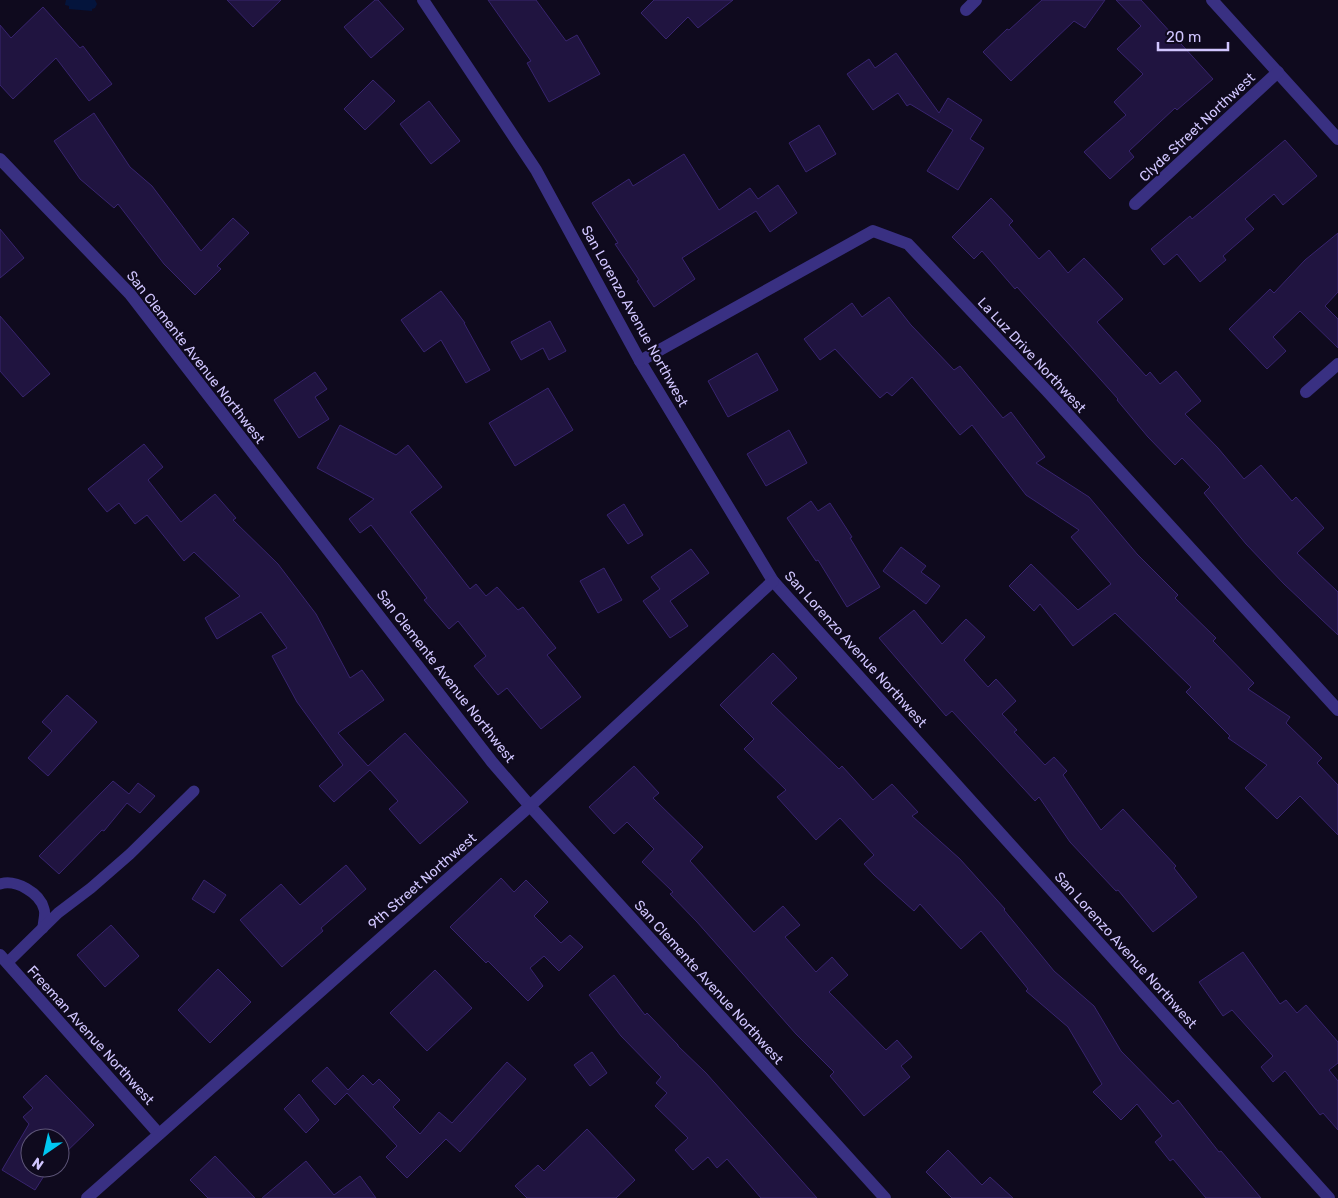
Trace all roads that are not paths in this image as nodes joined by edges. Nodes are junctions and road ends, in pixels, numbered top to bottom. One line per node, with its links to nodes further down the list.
1 (423, 0): 9 (street, San Lorenzo Avenue Northwest)
2 (976, 0): 4 (street)
3 (1212, 0): 5 (street)
4 (966, 10)
5 (1278, 72): 6 (street); 8 (street, Clyde Street Northwest)
6 (1338, 139)
7 (0, 159): 15 (street, San Clemente Avenue Northwest)
8 (1135, 204)
9 (640, 361): 12 (street, San Lorenzo Avenue Northwest); 13 (street, La Luz Drive Northwest)
10 (1338, 364): 11 (street)
11 (1306, 392)
12 (773, 581): 15 (street, 9th Street Northwest); 22 (street, San Lorenzo Avenue Northwest)
13 (1338, 710)
14 (194, 791): 17 (lane)
15 (530, 806): 19 (street, 9th Street Northwest); 21 (street, San Clemente Avenue Northwest)
16 (0, 884): 17 (lane)
17 (43, 928): 18 (lane)
18 (3, 959): 19 (street, Freeman Avenue Northwest)
19 (159, 1134): 20 (street, 9th Street Northwest)
20 (87, 1198)
21 (885, 1198)
22 (1329, 1198)

